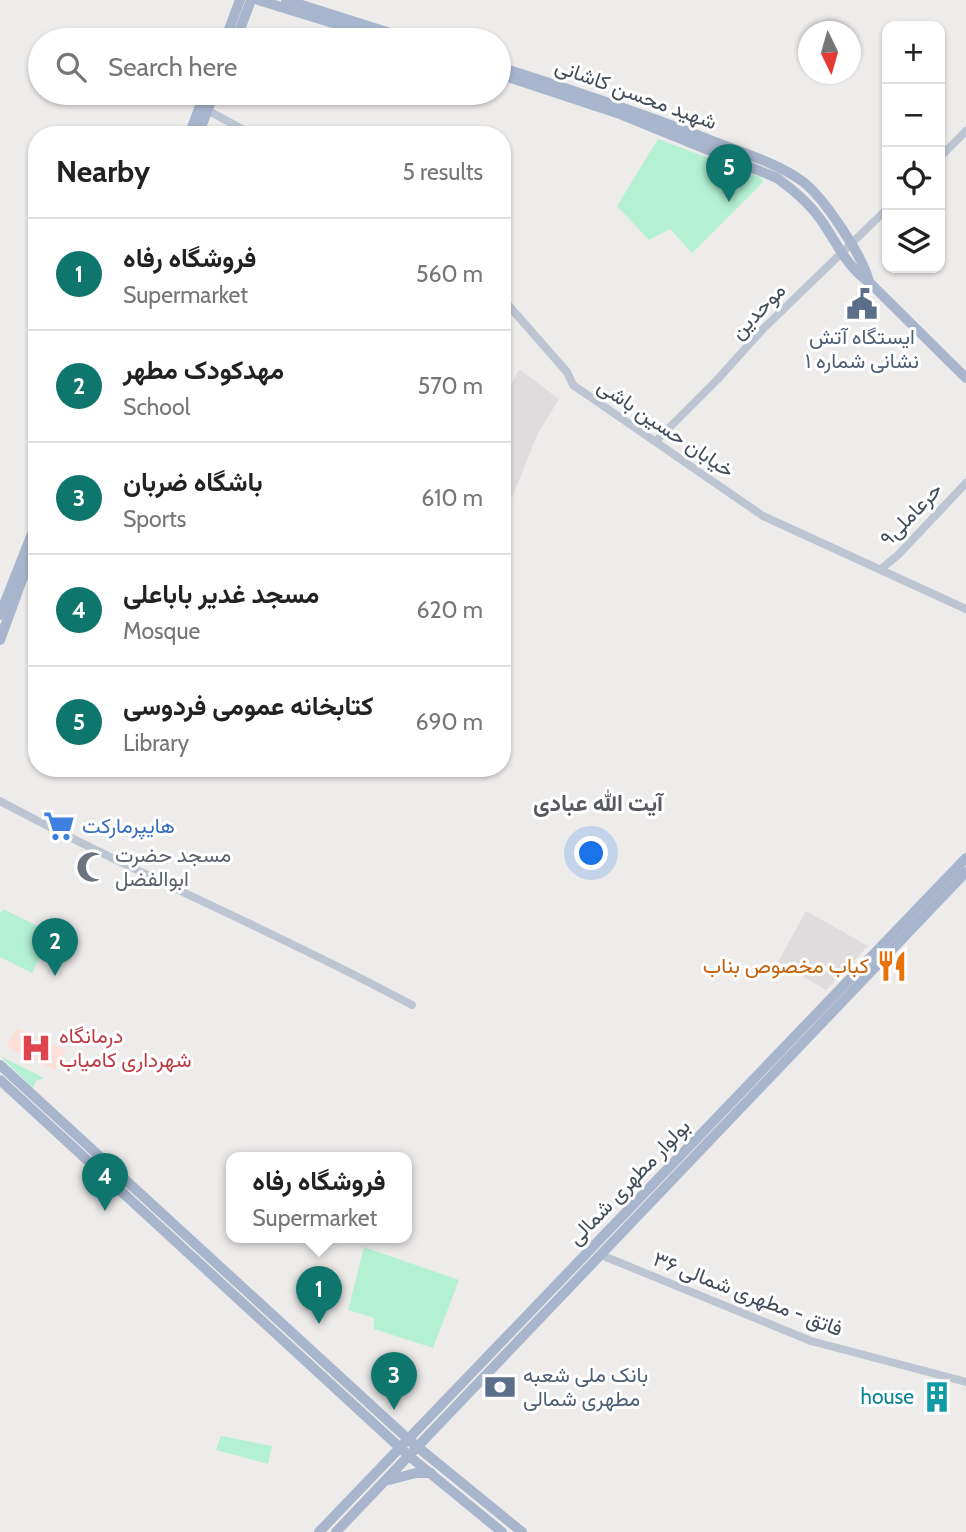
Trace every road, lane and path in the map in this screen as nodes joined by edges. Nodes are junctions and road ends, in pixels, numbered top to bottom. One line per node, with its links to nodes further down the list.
1 (240, 0): 5 (main road)
2 (251, 0): 6 (main road)
3 (258, 0): 7 (main road)
4 (286, 0): 8 (main road)
5 (230, 28)
6 (240, 28)
7 (349, 28)
8 (374, 28)
9 (511, 71): 11 (main road, شهید محسن کاشانی)
10 (511, 77): 11 (main road)
11 (592, 100): 21 (main road, شهید محسن کاشانی); 22 (main road)
12 (200, 105): 15 (main road)
13 (209, 105): 14 (main road)
14 (207, 110): 16 (main road); 17 (street)
15 (192, 126)
16 (201, 126)
17 (236, 126)
18 (966, 131): 19 (street)
19 (945, 152)
20 (886, 210): 21 (street, موحدین)
21 (849, 243): 22 (street, موحدین); 23 (main road, شهید محسن کاشانی)
22 (841, 251): 23 (main road); 26 (street, موحدین)
23 (869, 282): 25 (main road)
24 (511, 308): 26 (street, خیابان حسین باشی)
25 (966, 378)
26 (656, 441): 30 (street, خیابان حسین باشی)
27 (966, 483): 30 (street, حرعاملی۹)
28 (28, 542): 32 (main road)
29 (28, 564): 33 (main road)
30 (881, 569): 31 (street, خیابان حسین باشی)
31 (966, 609)
32 (1, 610)
33 (0, 640)
34 (0, 801): 37 (street)
35 (966, 858): 40 (main road, بولوار مطهری شمالی)
36 (966, 872): 40 (main road, بولوار مطهری شمالی)
37 (412, 1005)
38 (0, 1065): 44 (main road)
39 (0, 1080): 45 (main road)
40 (651, 1194): 41 (main road, بولوار مطهری شمالی); 42 (main road, بولوار مطهری شمالی)
41 (601, 1255): 43 (main road, بولوار مطهری شمالی); 46 (street, فاتق - مطهری شمالی ۳۶)
42 (506, 1338): 43 (main road); 47 (main road, بولوار مطهری شمالی)
43 (515, 1346): 48 (main road, بولوار مطهری شمالی)
44 (326, 1363): 45 (main road); 47 (main road)
45 (317, 1372): 49 (main road)
46 (966, 1382)
47 (409, 1440): 48 (main road); 49 (main road, بولوار مطهری شمالی)
48 (418, 1447): 50 (main road, بولوار مطهری شمالی); 56 (main road)
49 (401, 1448): 50 (main road); 53 (main road, بولوار مطهری شمالی)
50 (409, 1456): 51 (main road); 52 (main road, بولوار مطهری شمالی)
51 (431, 1473): 52 (main road); 55 (main road)
52 (385, 1481): 54 (main road, بولوار مطهری شمالی)
53 (319, 1532)
54 (335, 1532)
55 (502, 1532)
56 (522, 1532)

